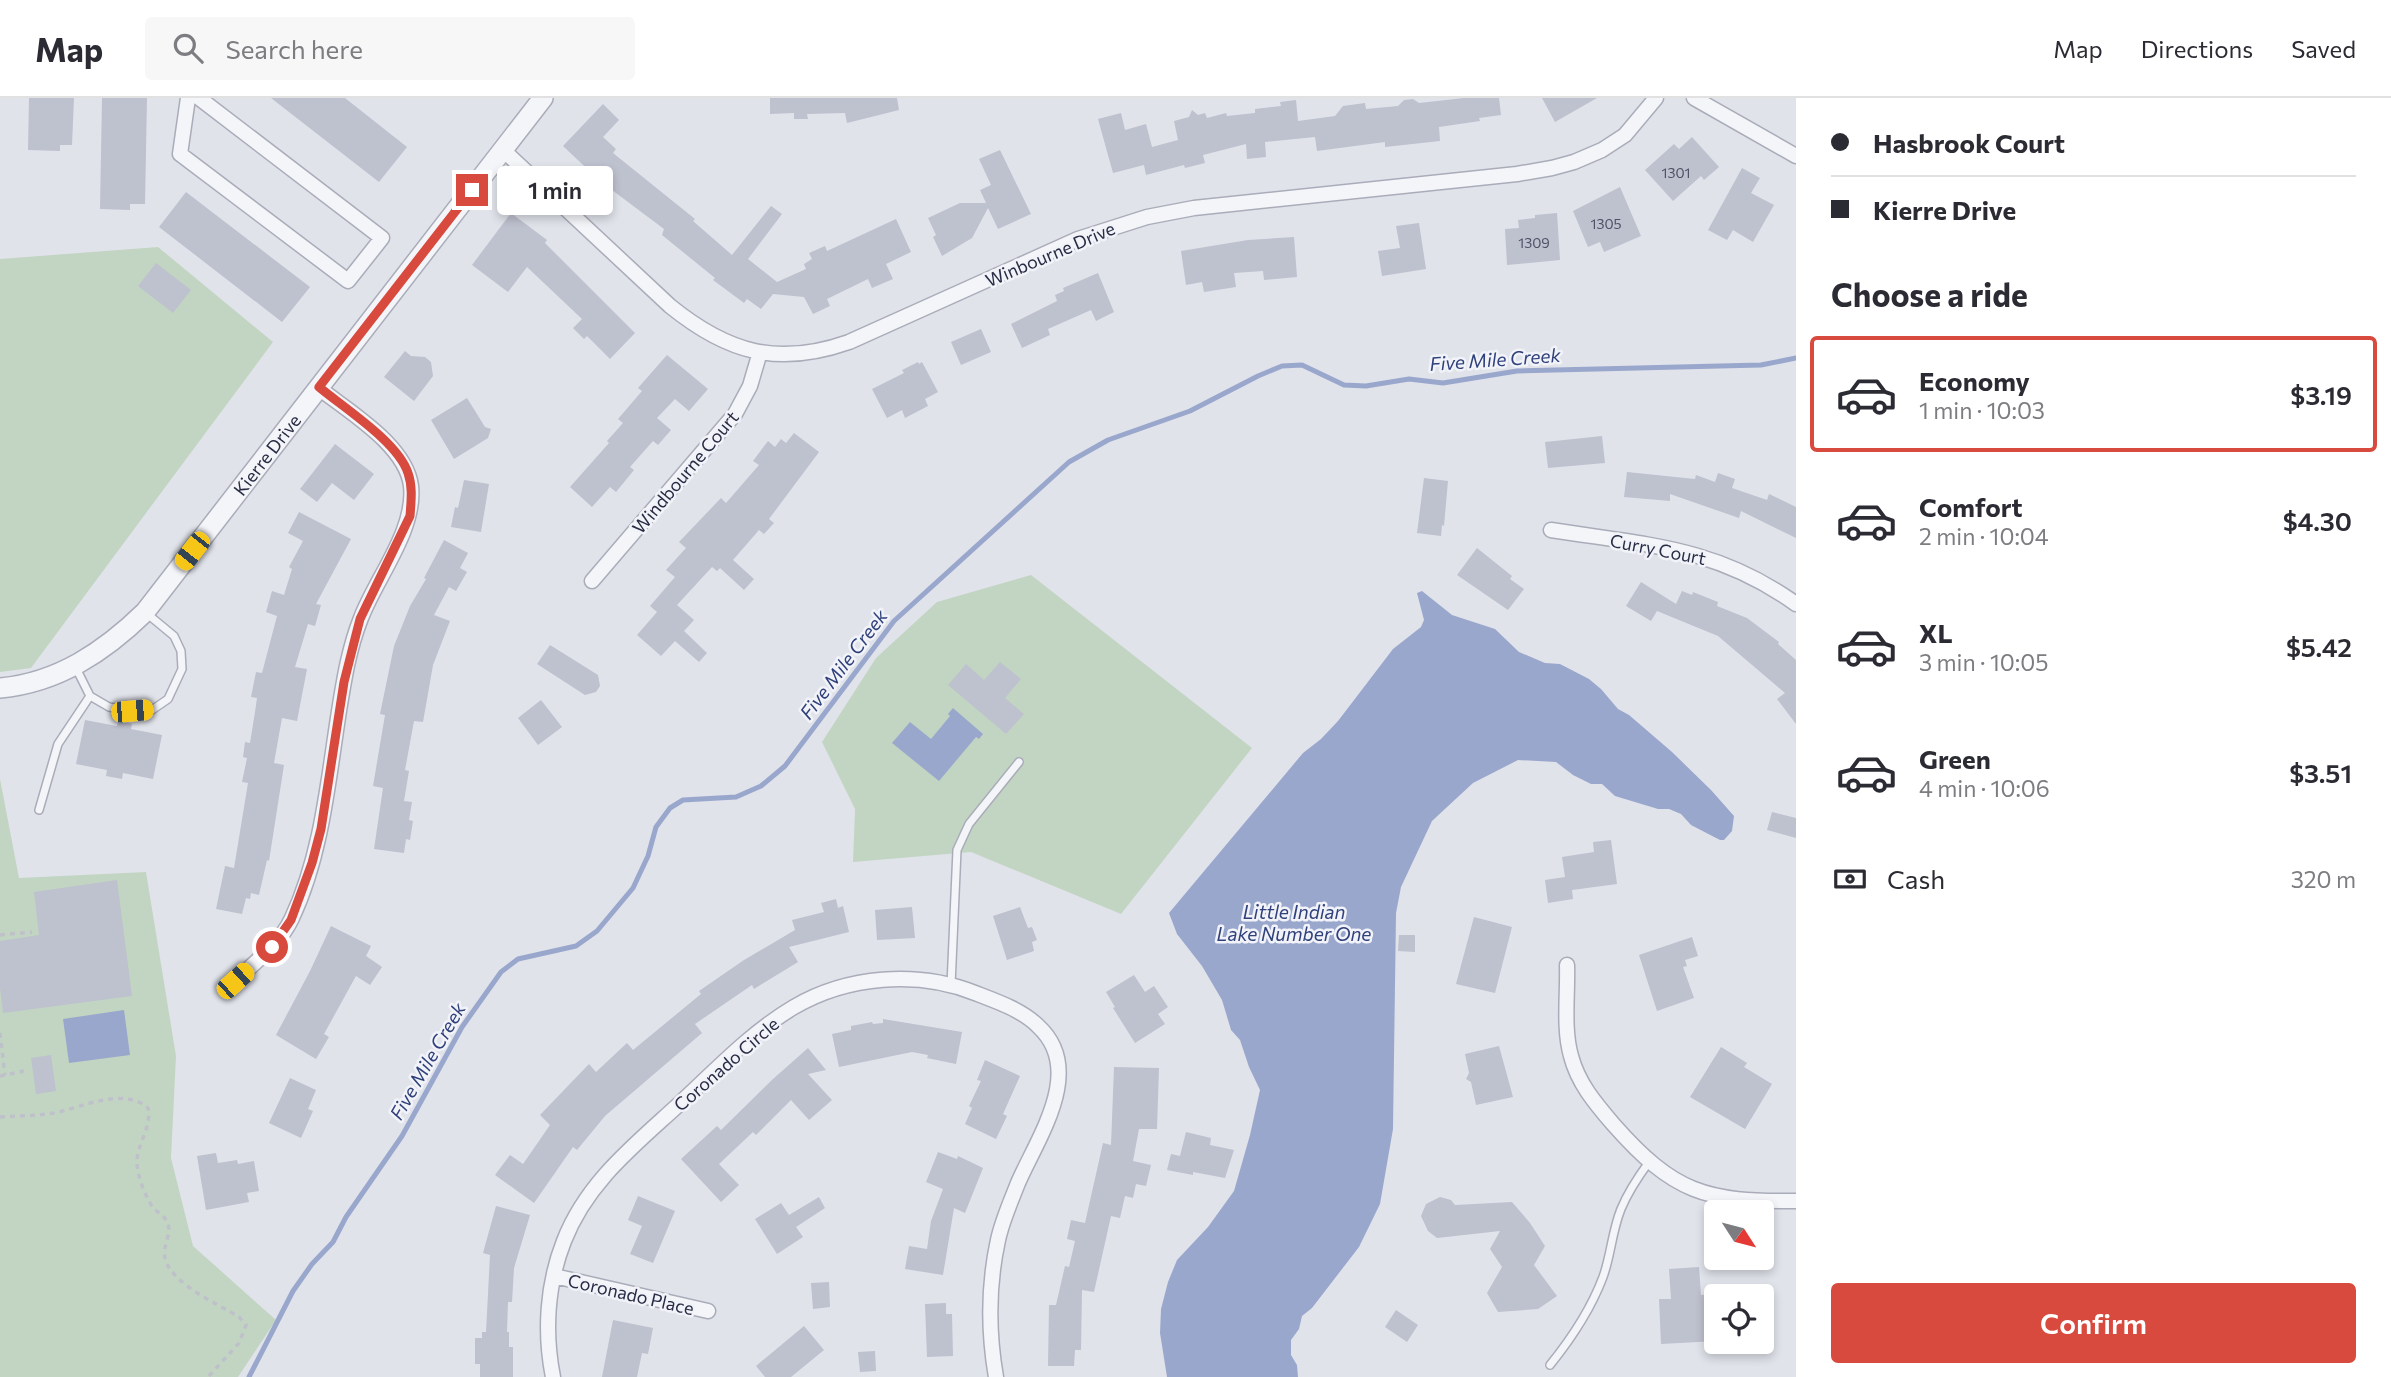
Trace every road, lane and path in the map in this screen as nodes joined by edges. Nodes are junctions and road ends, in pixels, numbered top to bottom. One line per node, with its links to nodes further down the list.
1 (188, 98): 2 (street)
2 (199, 98)
3 (543, 98): 6 (street, Kierre Drive)
4 (1656, 98): 8 (street, Winbourne Drive)
5 (1694, 98): 7 (street)
6 (503, 150): 8 (street, Winbourne Drive); 9 (street, Kierre Drive)
7 (1796, 156)
8 (760, 352): 11 (street, Windbourne Court)
9 (319, 387): 13 (street, Kierre Drive); 22 (street)
10 (1551, 530): 12 (street, Curry Court)
11 (592, 581)
12 (1796, 604)
13 (145, 612): 14 (street, Kierre Drive); 16 (lane)
14 (75, 666): 15 (street, Kierre Drive); 16 (lane)
15 (0, 688)
16 (90, 696): 18 (lane)
17 (1019, 762): 23 (lane)
18 (39, 810)
19 (32, 932): 20 (path)
20 (0, 935)
21 (1567, 965): 28 (street)
22 (235, 981)
23 (951, 985): 30 (street, Coronado Circle); 35 (street, Coronado Circle)
24 (0, 1033): 26 (path)
25 (24, 1072): 26 (path)
26 (2, 1075)
27 (0, 1117): 33 (path)
28 (1649, 1163): 29 (street); 32 (lane)
29 (1796, 1201)
30 (554, 1276): 31 (street, Coronado Place); 34 (street, Coronado Circle)
31 (709, 1311)
32 (1550, 1365)
33 (208, 1377)
34 (554, 1377)
35 (996, 1377)

